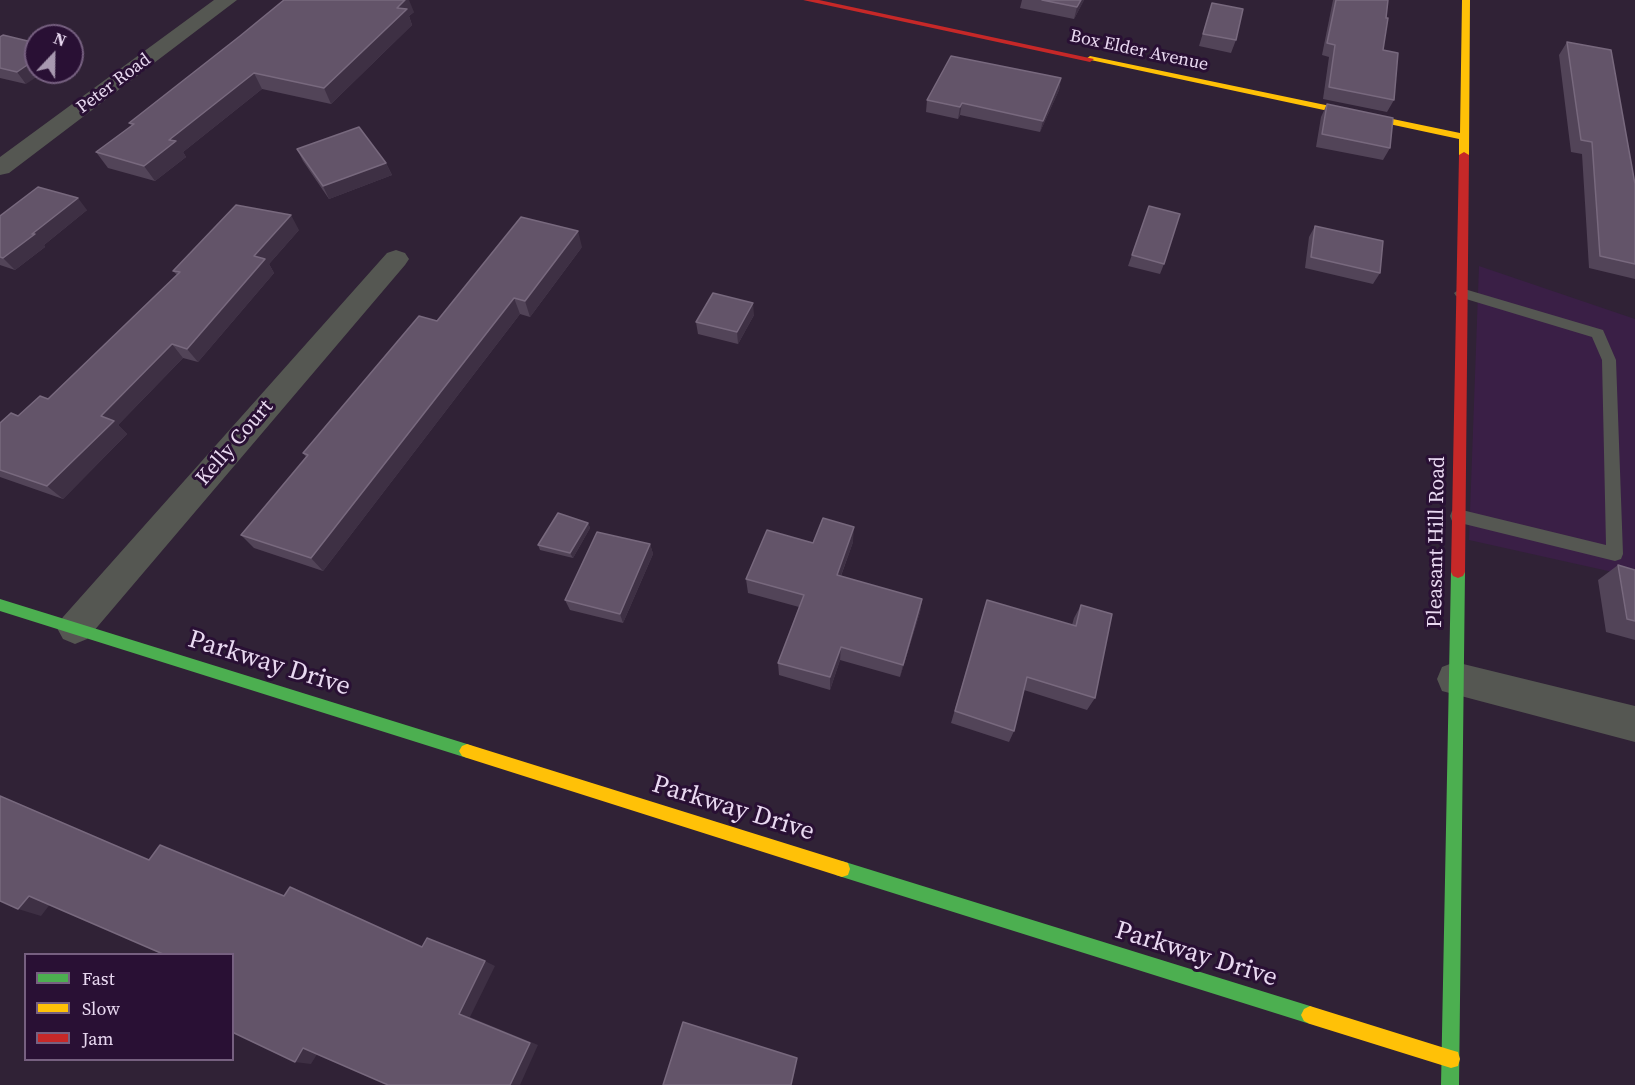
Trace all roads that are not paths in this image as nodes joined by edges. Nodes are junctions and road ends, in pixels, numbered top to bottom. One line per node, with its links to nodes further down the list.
1 (227, 0): 5 (street, Peter Road)
2 (807, 0): 4 (street, Box Elder Avenue)
3 (1466, 0): 4 (street, Pleasant Hill Road)
4 (1464, 137): 7 (street, Pleasant Hill Road)
5 (0, 168)
6 (396, 259): 10 (street, Kelly Court)
7 (1461, 293): 8 (street, Pleasant Hill Road); 8 (lane)
8 (1458, 516): 11 (street, Pleasant Hill Road)
9 (0, 605): 10 (street, Parkway Drive)
10 (75, 628): 13 (street, Parkway Drive)
11 (1455, 679): 12 (street); 13 (street, Pleasant Hill Road)
12 (1635, 724)
13 (1451, 1059): 14 (street, Pleasant Hill Road)
14 (1450, 1085)

